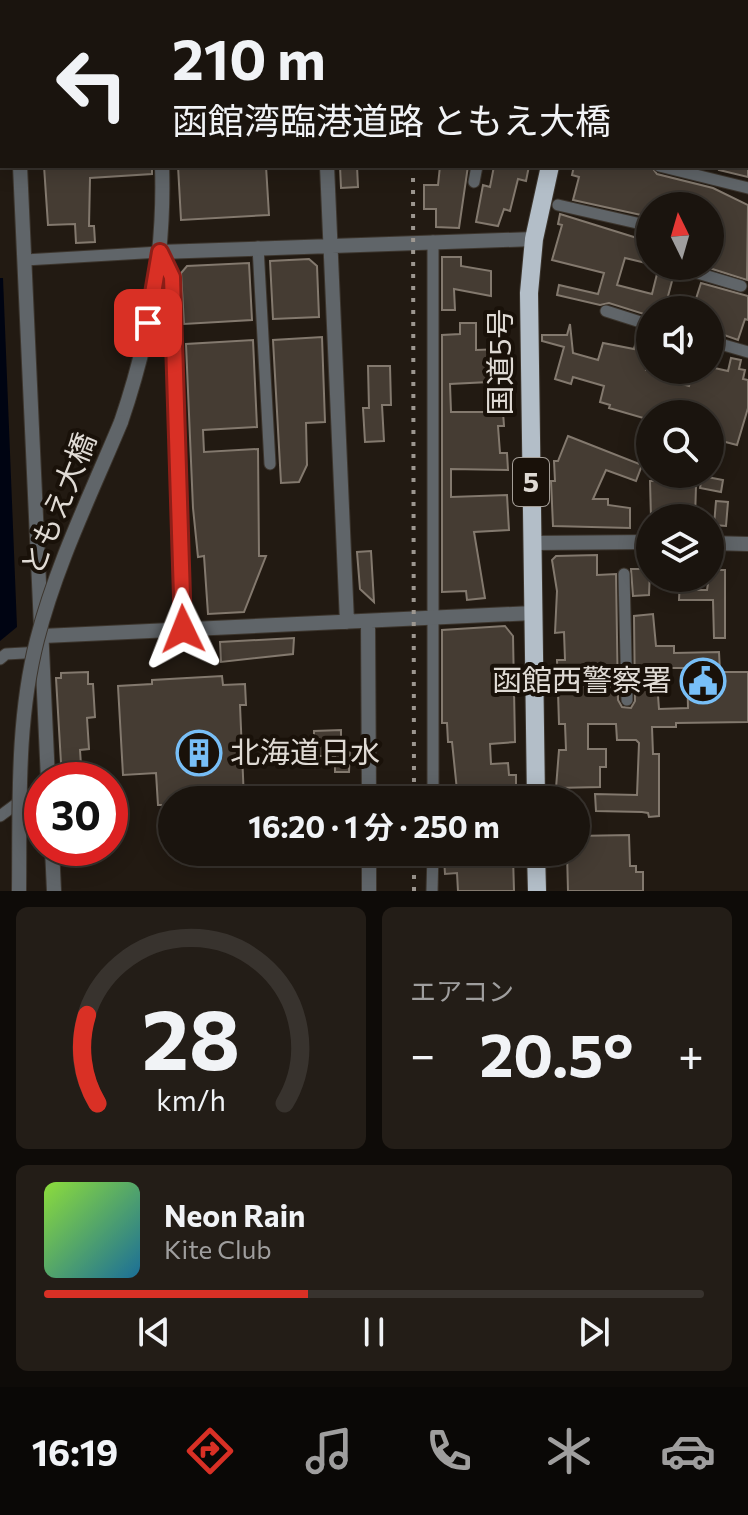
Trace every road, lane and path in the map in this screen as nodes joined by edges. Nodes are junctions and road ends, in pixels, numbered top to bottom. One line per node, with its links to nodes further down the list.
1 (20, 168): 16 (street)
2 (162, 168): 15 (street, ともえ大橋)
3 (327, 168): 13 (street)
4 (477, 168): 7 (street)
5 (550, 168): 11 (highway, 国道5号 / 5)
6 (667, 168): 8 (street)
7 (474, 182)
8 (748, 188)
9 (558, 205): 10 (street)
10 (636, 223)
11 (534, 239): 12 (street); 25 (highway, 国道5号 / 5)
12 (433, 241): 13 (street); 30 (street)
13 (330, 244): 14 (street); 32 (street)
14 (258, 247): 15 (street); 23 (street)
15 (160, 252): 16 (street); 33 (street); 48 (street, ともえ大橋, bridge)
16 (25, 260): 34 (street)
17 (721, 280): 18 (street)
18 (741, 286)
19 (606, 311): 20 (street)
20 (636, 321)
21 (724, 345): 22 (street)
22 (748, 352)
23 (270, 464)
24 (636, 542): 25 (street)
25 (533, 543): 29 (highway, 国道5号 / 5)
26 (724, 543): 27 (street)
27 (748, 544)
28 (624, 574): 37 (street)
29 (533, 613): 30 (street); 41 (highway, 国道5号 / 5)
30 (430, 618): 31 (street); 40 (street)
31 (368, 621): 32 (street); 39 (street)
32 (347, 622): 33 (street)
33 (183, 629): 34 (street)
34 (43, 636): 35 (street)
35 (44, 652): 36 (street); 38 (street)
36 (0, 659)
37 (627, 700)
38 (47, 762)
39 (369, 786)
40 (433, 786)
41 (536, 786)
42 (24, 798): 43 (street)
43 (0, 816)
44 (53, 866): 49 (street)
45 (369, 866): 50 (street)
46 (433, 866): 51 (street)
47 (536, 866): 52 (highway)
48 (19, 891)
49 (54, 891)
50 (369, 891)
51 (432, 891)
52 (537, 891)

